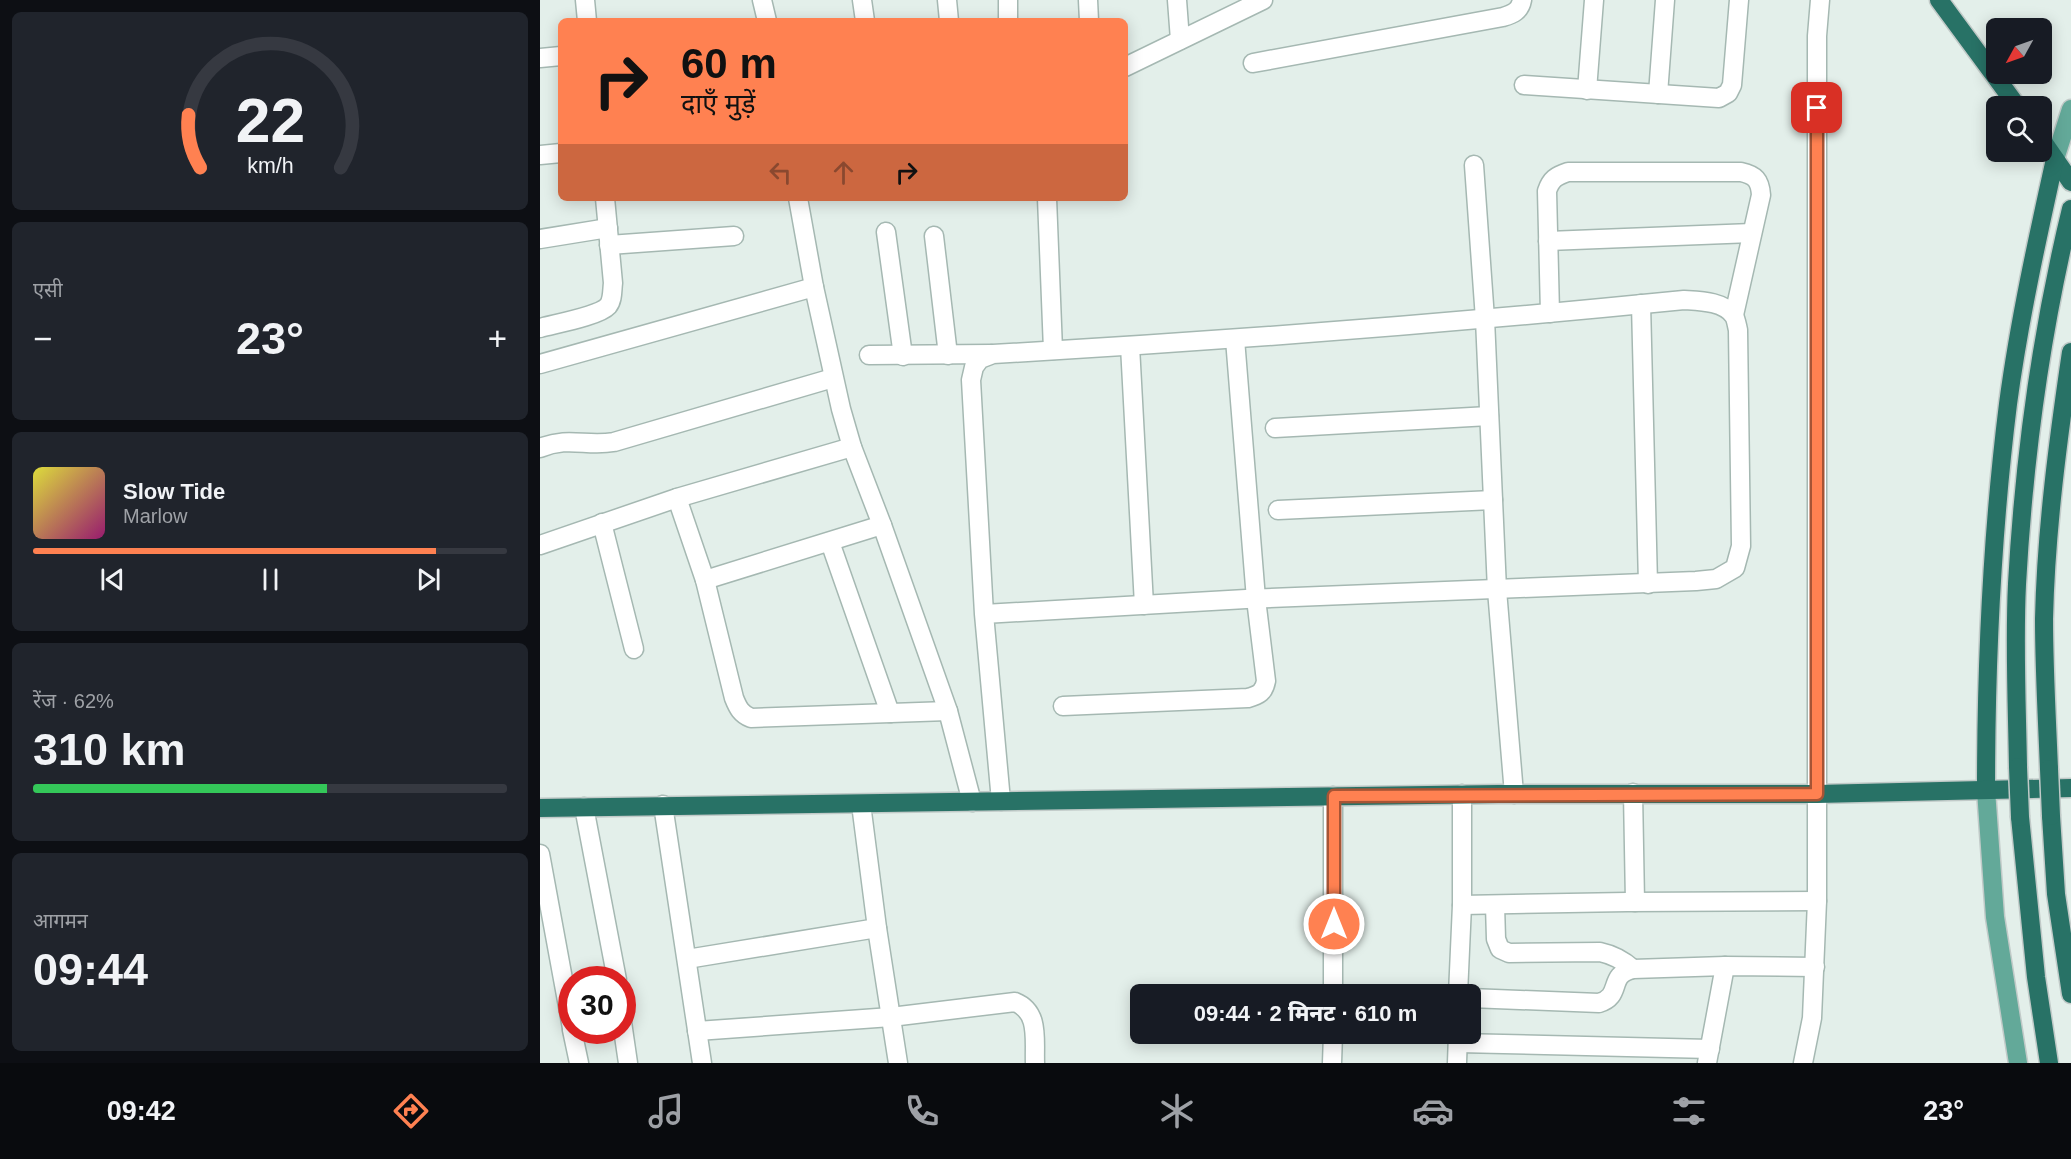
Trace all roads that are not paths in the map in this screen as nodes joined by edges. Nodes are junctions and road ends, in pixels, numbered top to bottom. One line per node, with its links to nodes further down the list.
1 (585, 0): 15 (street)
2 (762, 0): 16 (street)
3 (862, 0): 17 (street)
4 (947, 0): 18 (street)
5 (1008, 0): 19 (street)
6 (1088, 0): 20 (street)
7 (1177, 0): 21 (street)
8 (1263, 0): 21 (street)
9 (1522, 0): 24 (street)
10 (1594, 0): 27 (street)
11 (1665, 0): 28 (street)
12 (1739, 0): 28 (street)
13 (1820, 0): 90 (street)
14 (1939, 0): 29 (highway)
15 (587, 18)
16 (766, 18)
17 (865, 18)
18 (949, 18)
19 (1008, 18)
20 (1089, 18)
21 (1180, 40): 25 (street)
22 (558, 56): 23 (street)
23 (540, 58)
24 (1253, 63)
25 (1128, 65)
26 (1524, 85): 27 (street)
27 (1587, 90): 28 (street)
28 (1658, 94)
29 (2010, 96)
30 (2071, 109): 34 (main road)
31 (558, 153): 32 (street)
32 (540, 155)
33 (2052, 155): 34 (highway)
34 (2055, 159): 36 (highway); 86 (highway)
35 (1474, 165): 52 (street)
36 (2071, 183)
37 (605, 201): 43 (street)
38 (799, 201): 48 (street)
39 (1047, 201): 56 (street)
40 (2071, 209): 131 (highway, bridge)
41 (886, 232): 61 (street)
42 (1752, 233): 47 (street); 47 (street); 51 (street)
43 (609, 236): 44 (street); 46 (street); 53 (street)
44 (734, 236)
45 (934, 236): 60 (street)
46 (540, 239)
47 (1548, 241): 50 (street)
48 (814, 287): 62 (street); 63 (street)
49 (1641, 304): 50 (street); 51 (street); 76 (street)
50 (1550, 313): 52 (street)
51 (1734, 315): 76 (street)
52 (1485, 319): 54 (street); 64 (street)
53 (540, 328)
54 (1235, 339): 55 (street); 78 (street)
55 (1130, 346): 56 (street); 79 (street)
56 (1053, 350): 58 (street)
57 (2071, 352): 112 (highway, bridge)
58 (993, 354): 60 (street); 80 (street)
59 (869, 355): 61 (street)
60 (948, 355): 61 (street)
61 (903, 356)
62 (540, 364)
63 (833, 378): 66 (street); 67 (street)
64 (1489, 416): 65 (street); 69 (street)
65 (1275, 428)
66 (852, 447): 68 (street); 72 (street)
67 (540, 448)
68 (677, 498): 71 (street); 75 (street)
69 (1493, 500): 70 (street); 77 (street)
70 (1278, 510)
71 (602, 523): 74 (street); 81 (street)
72 (882, 525): 73 (street); 83 (street)
73 (830, 542): 75 (street); 84 (street)
74 (540, 545)
75 (705, 580): 84 (street)
76 (1648, 584): 77 (street)
77 (1497, 590): 78 (street); 88 (street)
78 (1256, 599): 79 (street); 82 (street)
79 (1144, 605): 80 (street)
80 (984, 614): 92 (street)
81 (634, 649)
82 (1063, 706)
83 (948, 711): 84 (street); 93 (street)
84 (890, 713)
85 (2071, 788): 86 (highway)
86 (1986, 790): 90 (highway); 130 (main road)
87 (1462, 794): 88 (highway); 91 (highway); 101 (street)
88 (1514, 794): 89 (highway)
89 (1633, 794): 90 (highway); 100 (street)
90 (1817, 794): 99 (street)
91 (1334, 796): 92 (highway); 110 (street)
92 (1001, 801): 93 (highway)
93 (972, 802): 94 (highway)
94 (861, 804): 95 (highway); 103 (street)
95 (663, 805): 96 (highway); 104 (street)
96 (584, 807): 97 (highway); 106 (street)
97 (540, 808)
98 (540, 854): 105 (street)
99 (1817, 901): 100 (street); 108 (street)
100 (1635, 902): 102 (street)
101 (1462, 905): 102 (street); 111 (street)
102 (1495, 905): 109 (street)
103 (877, 928): 104 (street); 114 (street)
104 (687, 959): 115 (street)
105 (560, 966)
106 (614, 966)
107 (1725, 966): 108 (street); 109 (street); 121 (street)
108 (1815, 967): 129 (street)
109 (1633, 969): 113 (street)
110 (1333, 984)
111 (1458, 984)
112 (2071, 994)
113 (1481, 998)
114 (891, 1017): 115 (street); 125 (street); 126 (street)
115 (697, 1031): 124 (street)
116 (1481, 1040): 121 (street)
117 (575, 1044): 122 (street)
118 (625, 1044): 123 (street)
119 (1333, 1044): 127 (street)
120 (1458, 1044): 128 (street)
121 (1708, 1056)
122 (579, 1063)
123 (628, 1063)
124 (702, 1063)
125 (898, 1063)
126 (1035, 1063)
127 (1332, 1063)
128 (1457, 1063)
129 (1803, 1063)
130 (2018, 1063)
131 (2049, 1063)

